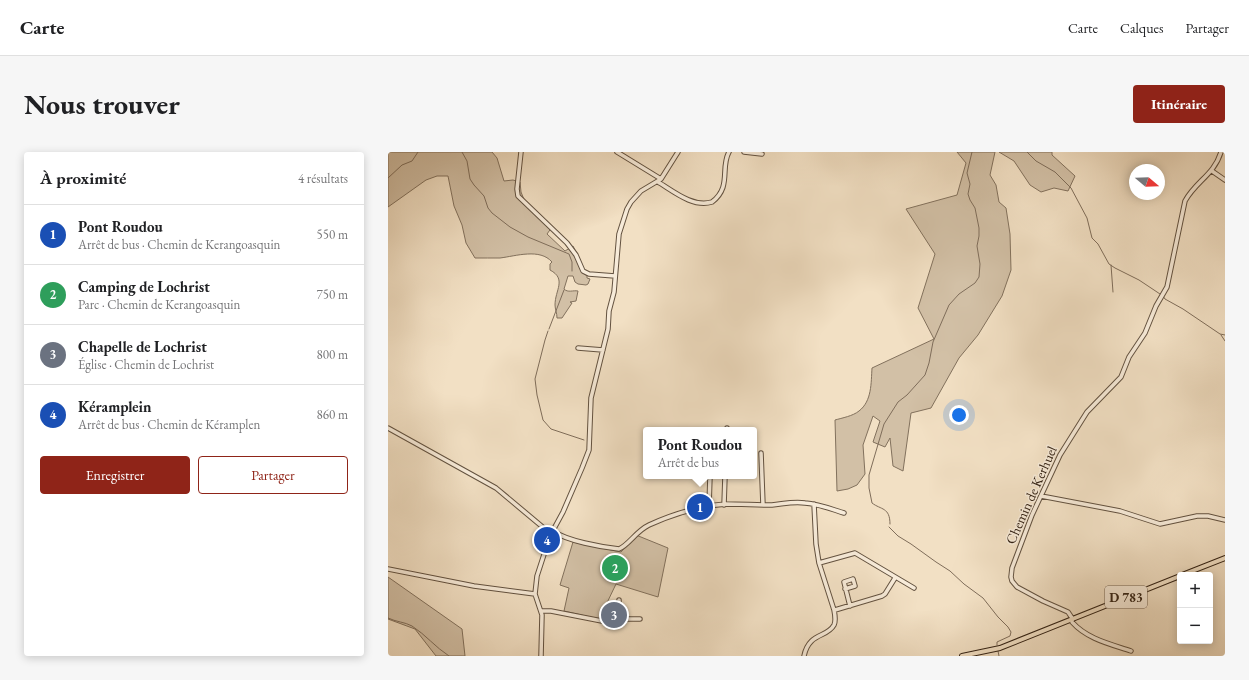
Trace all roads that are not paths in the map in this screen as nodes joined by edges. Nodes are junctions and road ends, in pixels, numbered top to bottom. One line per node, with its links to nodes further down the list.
1 (521, 152): 11 (street)
2 (617, 152): 9 (street)
3 (678, 152): 9 (street)
4 (729, 152): 9 (street)
5 (744, 152): 7 (street)
6 (1221, 152): 8 (street, Chemin de Kerhuel)
7 (762, 154)
8 (1212, 171): 10 (street); 18 (street, Chemin de Kerhuel)
9 (659, 180): 11 (street)
10 (1225, 180)
11 (615, 276): 13 (street)
12 (578, 348): 13 (street)
13 (603, 350): 25 (street)
14 (388, 428): 25 (street)
15 (761, 453): 21 (street)
16 (710, 479): 22 (street)
17 (725, 479): 19 (street)
18 (1041, 496): 24 (street); 40 (street, Chemin de Kerhuel)
19 (724, 504): 21 (street); 22 (street)
20 (814, 504): 21 (street); 23 (street); 27 (street)
21 (763, 505)
22 (709, 506): 25 (street)
23 (844, 513)
24 (1225, 520)
25 (552, 532): 34 (street)
26 (1225, 558): 29 (main road, D 783)
27 (819, 563): 31 (street); 38 (street)
28 (388, 569): 34 (street)
29 (1189, 572)
30 (1177, 577): 40 (main road, D 783)
31 (896, 578): 32 (street); 36 (street)
32 (914, 588)
33 (845, 589): 36 (street)
34 (536, 594): 39 (street)
35 (619, 600): 37 (street)
36 (850, 606): 38 (street)
37 (619, 608): 42 (street); 43 (street)
38 (835, 610): 46 (street)
39 (542, 611): 42 (street); 45 (street)
40 (1072, 618): 44 (street, Chemin de Kerhuel); 48 (main road, D 783)
41 (640, 619): 43 (street)
42 (607, 622): 43 (street)
43 (619, 622)
44 (1131, 651)
45 (541, 656)
46 (804, 656)
47 (962, 656): 48 (main road, D 783)
48 (968, 656)

